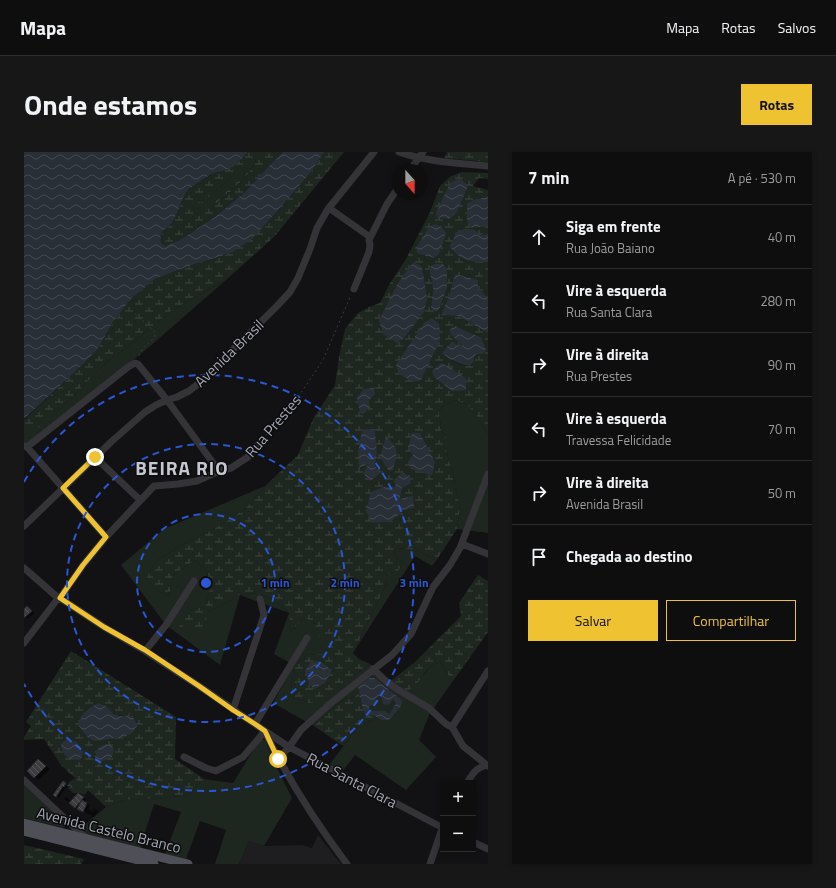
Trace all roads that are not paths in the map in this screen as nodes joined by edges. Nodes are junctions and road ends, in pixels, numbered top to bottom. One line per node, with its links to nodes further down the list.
1 (374, 152): 7 (street, Avenida Brasil)
2 (399, 152): 3 (street)
3 (421, 155): 4 (street); 5 (street)
4 (414, 164)
5 (488, 166)
6 (392, 197): 8 (street)
7 (329, 208): 8 (street); 10 (street, Avenida Brasil)
8 (370, 237): 9 (street)
9 (354, 289)
10 (167, 400): 12 (street); 13 (street, Avenida Brasil); 14 (street)
11 (258, 444): 14 (street, Rua Prestes)
12 (26, 447): 16 (street)
13 (95, 457): 16 (street, Avenida Brasil); 17 (street)
14 (219, 471): 17 (street, Rua Prestes)
15 (488, 474): 20 (street)
16 (63, 488): 18 (street, Avenida Brasil); 19 (street)
17 (140, 500): 19 (street, Rua Prestes)
18 (24, 526)
19 (106, 537): 24 (street, Rua Prestes)
20 (462, 544): 21 (street); 29 (street)
21 (488, 554)
22 (24, 568): 24 (street, Rua Santa Clara)
23 (194, 581): 28 (street)
24 (60, 598): 27 (street, Rua Prestes); 28 (street, Rua Santa Clara)
25 (260, 599): 31 (street)
26 (307, 638): 32 (street)
27 (24, 643)
28 (145, 650): 31 (street, Rua Santa Clara)
29 (373, 669): 33 (street); 35 (street)
30 (488, 671): 33 (street)
31 (233, 710): 32 (street, Rua Santa Clara)
32 (255, 724): 34 (street, Rua Santa Clara)
33 (452, 727): 38 (street)
34 (265, 731): 35 (street, Rua Santa Clara); 36 (street); 37 (street)
35 (289, 746): 37 (street); 42 (street, Rua Santa Clara)
36 (184, 757)
37 (278, 759): 51 (street)
38 (487, 765): 40 (street)
39 (24, 780): 41 (street)
40 (469, 780)
41 (68, 821): 45 (street); 46 (street)
42 (440, 826)
43 (25, 827): 45 (main road, Avenida Castelo Branco)
44 (440, 836): 52 (street)
45 (70, 838): 46 (main road, Avenida Castelo Branco); 49 (main road, Avenida Castelo Branco)
46 (88, 838): 50 (main road, Avenida Castelo Branco)
47 (476, 843): 48 (street)
48 (488, 849)
49 (154, 864)
50 (188, 864)
51 (347, 864)
52 (430, 864)

